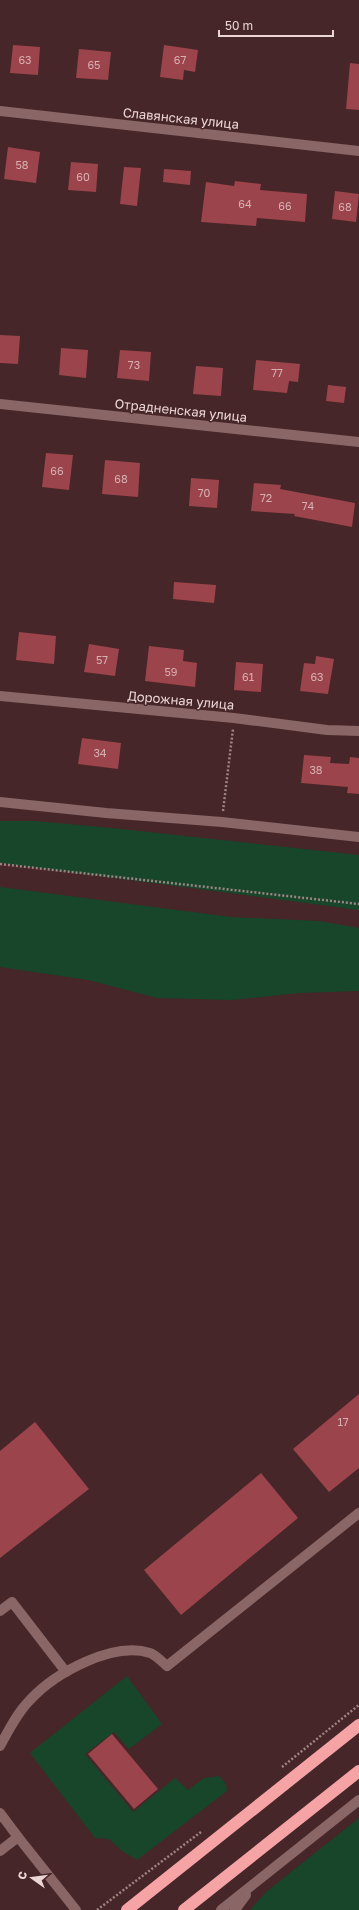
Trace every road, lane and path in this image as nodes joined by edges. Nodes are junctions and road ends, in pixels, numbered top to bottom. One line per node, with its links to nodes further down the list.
1 (0, 111): 2 (street, Славянская улица)
2 (359, 151)
3 (0, 404): 4 (street, Отрадненская улица)
4 (359, 442)
5 (0, 696): 6 (street, Дорожная улица)
6 (234, 718): 7 (street, Дорожная улица); 9 (path)
7 (359, 731)
8 (0, 802): 9 (street)
9 (222, 822): 10 (street)
10 (359, 837)
11 (0, 864): 12 (path)
12 (359, 904)
13 (359, 1513): 15 (street)
14 (0, 1611): 15 (street)
15 (66, 1672): 18 (street)
16 (359, 1705): 19 (path)
17 (359, 1725): 29 (highway)
18 (0, 1746)
19 (280, 1769)
20 (359, 1771): 30 (highway)
21 (359, 1800): 26 (street)
22 (0, 1813): 24 (street)
23 (206, 1828): 28 (path)
24 (18, 1837): 25 (street); 27 (street)
25 (0, 1851)
26 (261, 1878): 31 (street); 32 (street)
27 (76, 1910)
28 (97, 1910)
29 (127, 1910)
30 (184, 1910)
31 (221, 1910)
32 (235, 1910)

